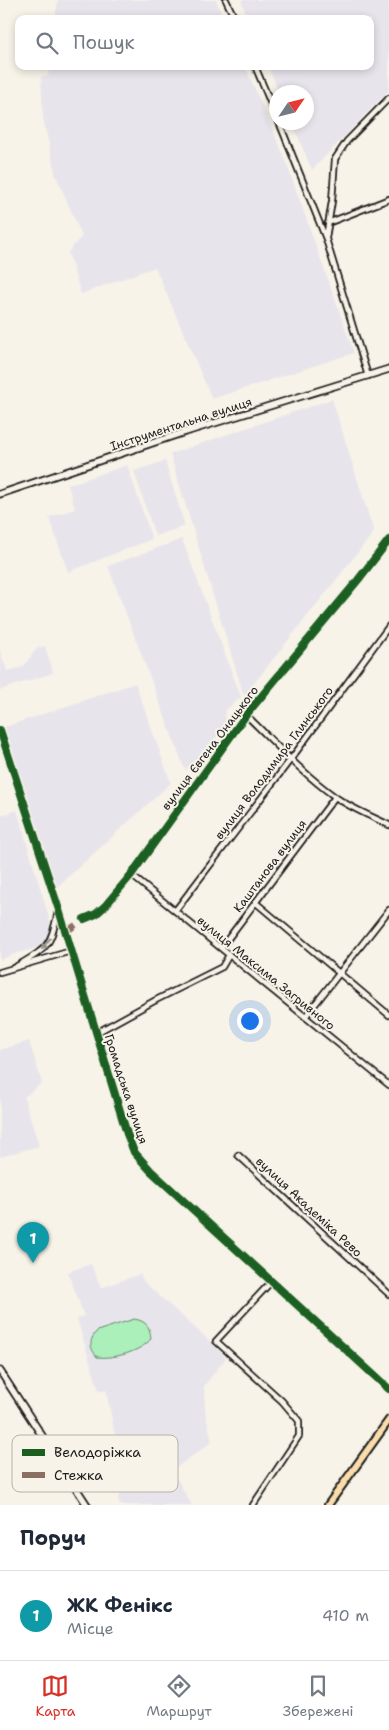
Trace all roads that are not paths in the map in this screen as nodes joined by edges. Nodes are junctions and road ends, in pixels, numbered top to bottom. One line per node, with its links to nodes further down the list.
1 (226, 0): 2 (street)
2 (232, 15)
3 (257, 70): 5 (street)
4 (389, 98): 8 (street)
5 (269, 99)
6 (283, 130): 9 (street)
7 (389, 199): 8 (street)
8 (328, 223): 9 (street)
9 (326, 239): 11 (street)
10 (389, 369): 11 (street, Інструментальна вулиця)
11 (368, 376): 12 (street, Інструментальна вулиця)
12 (0, 494)
13 (389, 540): 15 (street, вулиця Євгена Онацького)
14 (389, 626): 17 (street, вулиця Володимира Глинського)
15 (246, 715): 17 (street); 20 (street, вулиця Євгена Онацького)
16 (0, 730): 22 (street, Громадська вулиця)
17 (291, 759): 18 (street); 24 (street, вулиця Володимира Глинського)
18 (334, 797): 19 (street); 21 (street, Каштанова вулиця)
19 (389, 824)
20 (131, 875): 24 (street, вулиця Максима Загривного); 25 (street, вулиця Євгена Онацького)
21 (255, 902): 26 (street, Каштанова вулиця); 31 (street)
22 (59, 910): 27 (street, Громадська вулиця); 29 (street, one-way to 29)
23 (389, 910): 31 (street)
24 (175, 911): 26 (street, вулиця Максима Загривного)
25 (84, 919)
26 (221, 948): 28 (street, вулиця Максима Загривного)
27 (71, 950): 29 (street); 34 (street, Громадська вулиця)
28 (229, 955): 33 (street, вулиця Максима Загривного); 34 (street)
29 (17, 966): 30 (street)
30 (0, 972)
31 (340, 974): 32 (street); 33 (street)
32 (389, 1015)
33 (305, 1017): 35 (street, вулиця Максима Загривного)
34 (96, 1033): 37 (street, Громадська вулиця)
35 (389, 1085)
36 (238, 1155): 38 (street, вулиця Академіка Рево)
37 (271, 1282): 40 (street, Громадська вулиця); 45 (street)
38 (389, 1294)
39 (0, 1371): 42 (street)
40 (389, 1389)
41 (389, 1420): 46 (main road)
42 (42, 1435)
43 (79, 1492): 44 (street)
44 (87, 1505)
45 (253, 1505)
46 (328, 1505)

